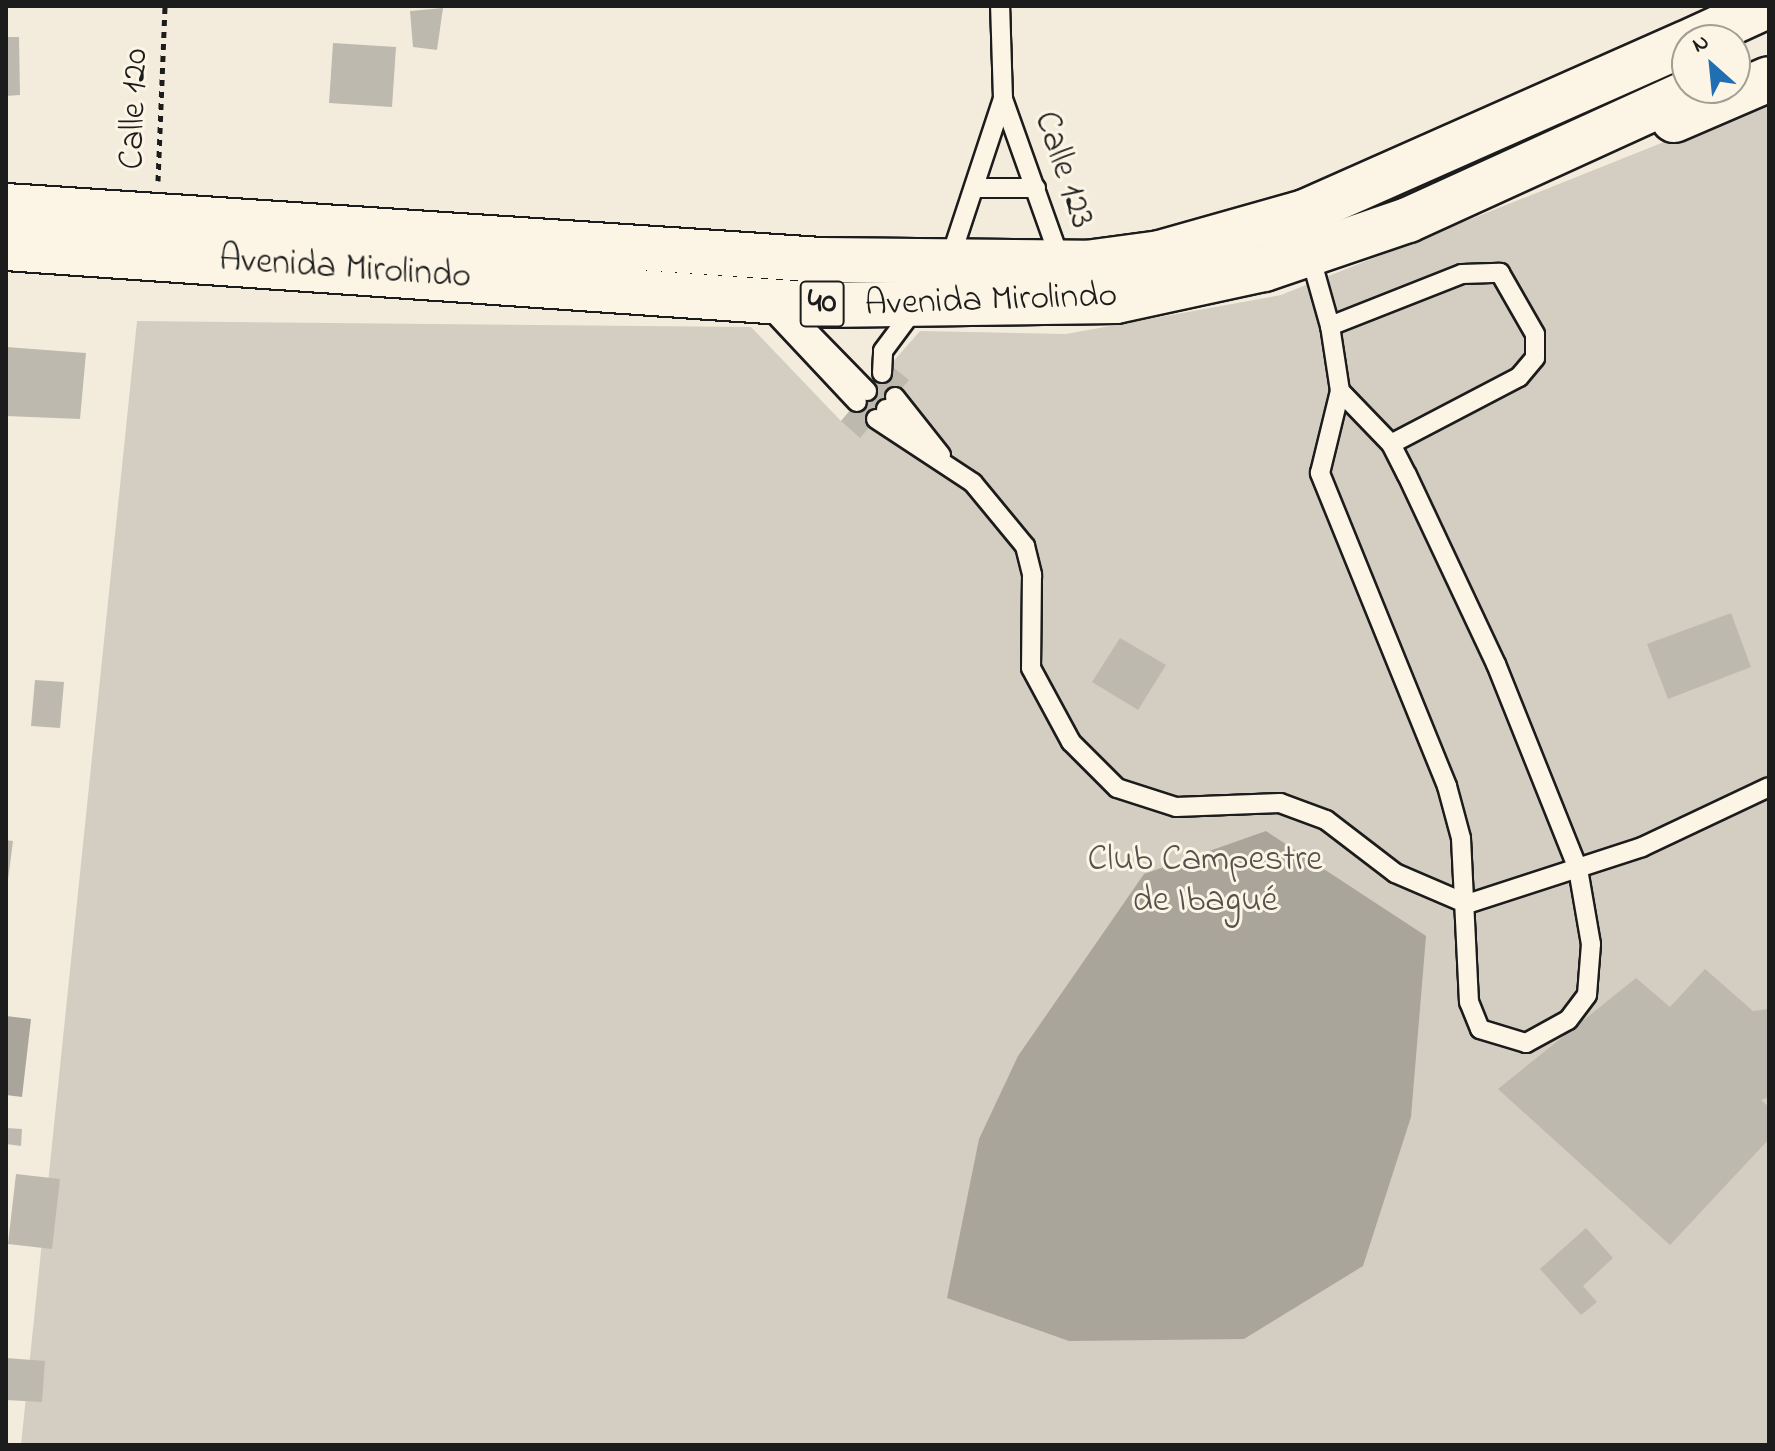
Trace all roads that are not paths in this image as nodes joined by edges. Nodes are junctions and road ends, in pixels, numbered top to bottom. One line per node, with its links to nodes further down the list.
1 (1000, 6): 6 (lane, Calle 123)
2 (1767, 6): 3 (main road)
3 (1728, 24)
4 (1671, 50): 15 (main road, Avenida Mirolindo / 40)
5 (1769, 79): 8 (main road)
6 (1003, 99): 9 (lane, Calle 123); 10 (lane, Calle 123)
7 (1671, 100): 8 (main road, Avenida Mirolindo / 40)
8 (1609, 129): 13 (main road, Avenida Mirolindo / 40)
9 (977, 188): 10 (lane); 14 (lane, Calle 123)
10 (1036, 188): 15 (lane, Calle 123)
11 (6, 206): 14 (main road, Avenida Mirolindo / 40)
12 (6, 248): 16 (main road, Avenida Mirolindo / 40)
13 (1310, 255): 17 (main road, Avenida Mirolindo / 40); 18 (lane)
14 (949, 262): 15 (main road, Avenida Mirolindo / 40)
15 (1061, 262)
16 (770, 300): 17 (main road, Avenida Mirolindo / 40); 20 (lane); 20 (lane)
17 (915, 308): 19 (lane)
18 (1330, 326): 22 (lane); 23 (lane)
19 (883, 351): 20 (lane); 21 (lane)
20 (834, 358)
21 (882, 373)
22 (1340, 391): 23 (lane); 27 (lane)
23 (1391, 444): 26 (lane)
24 (950, 466): 24 (lane); 27 (lane)
25 (1769, 787): 26 (lane)
26 (1578, 869): 27 (lane); 27 (lane)
27 (1467, 904)

